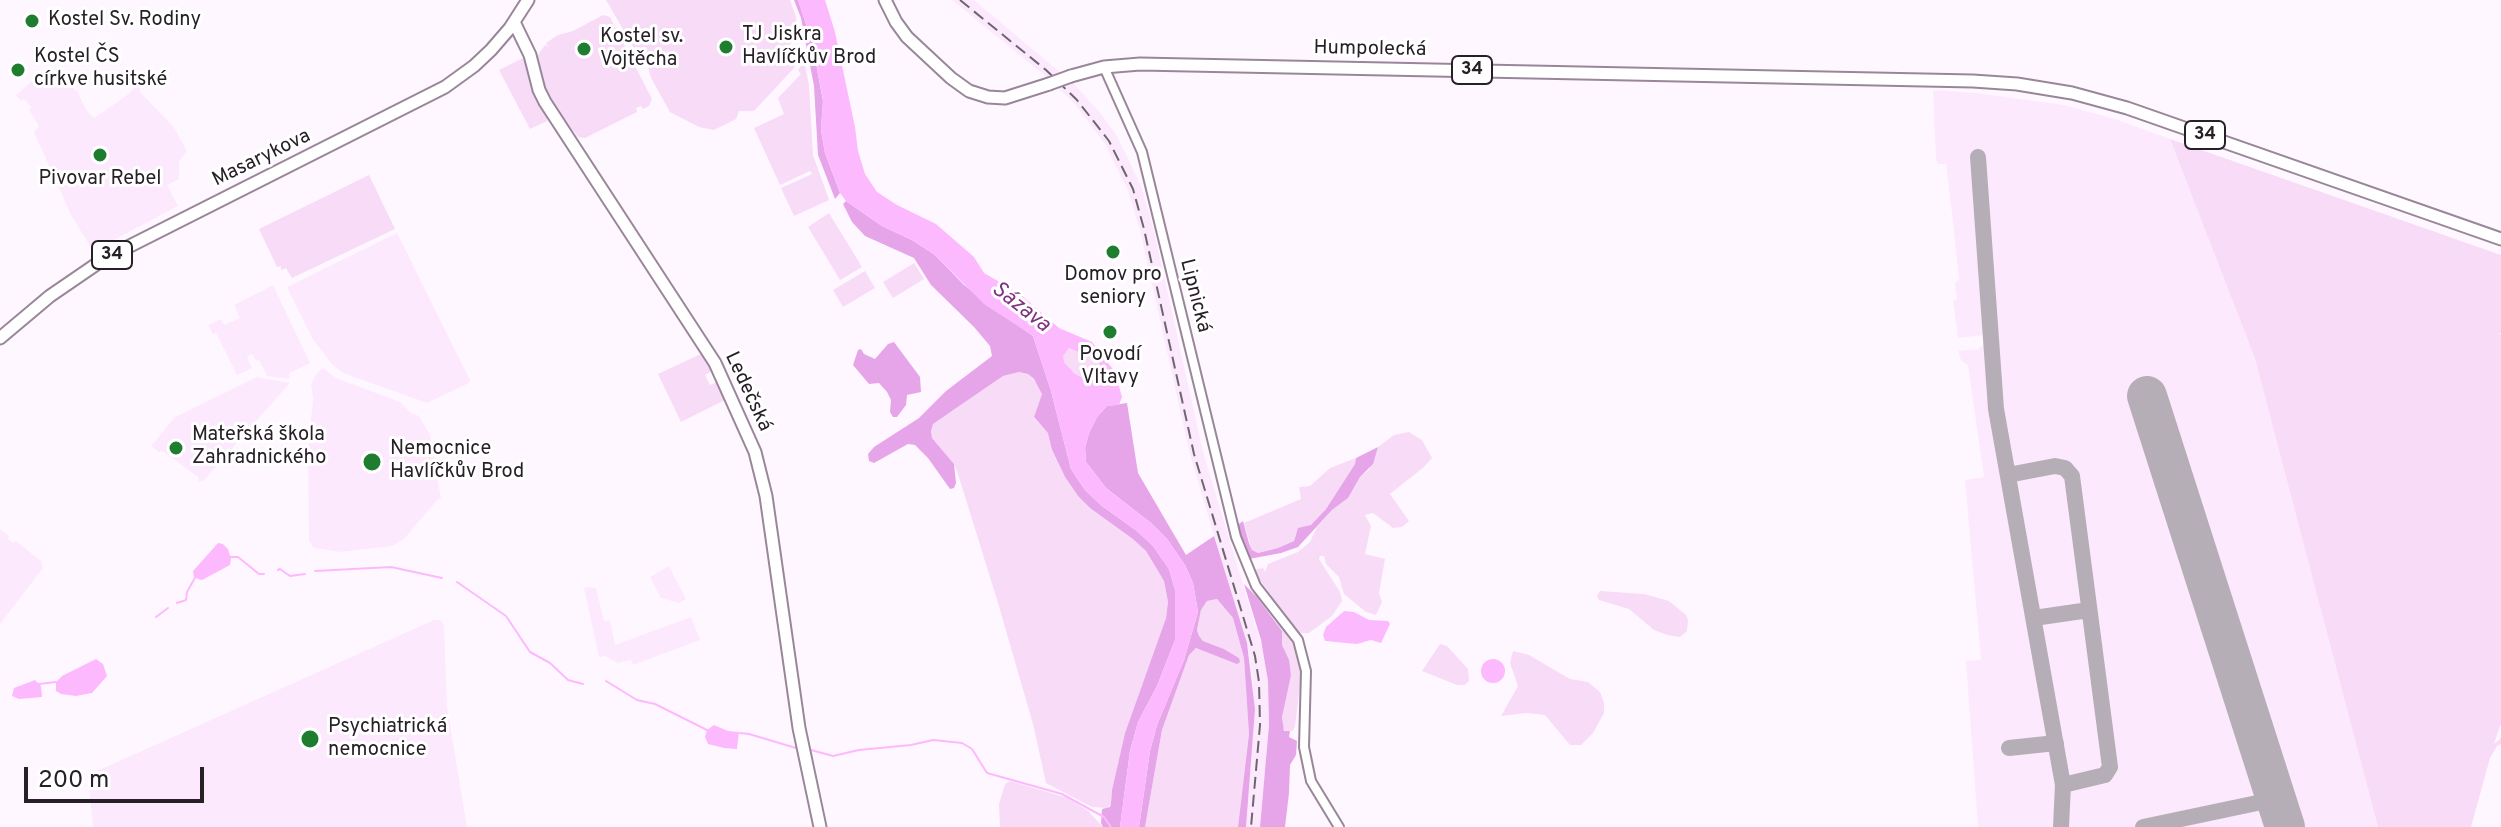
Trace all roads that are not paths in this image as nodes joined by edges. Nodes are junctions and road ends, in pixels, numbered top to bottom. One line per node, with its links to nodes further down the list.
1 (528, 0): 3 (main road, Masarykova / 34)
2 (885, 0): 4 (main road, Humpolecká / 34, bridge)
3 (514, 22): 6 (main road, Masarykova / 34); 7 (main road, Ledečská)
4 (1104, 67): 5 (main road, Humpolecká / 34); 8 (street, Lipnická)
5 (2501, 239)
6 (0, 338)
7 (820, 827)
8 (1339, 827)

